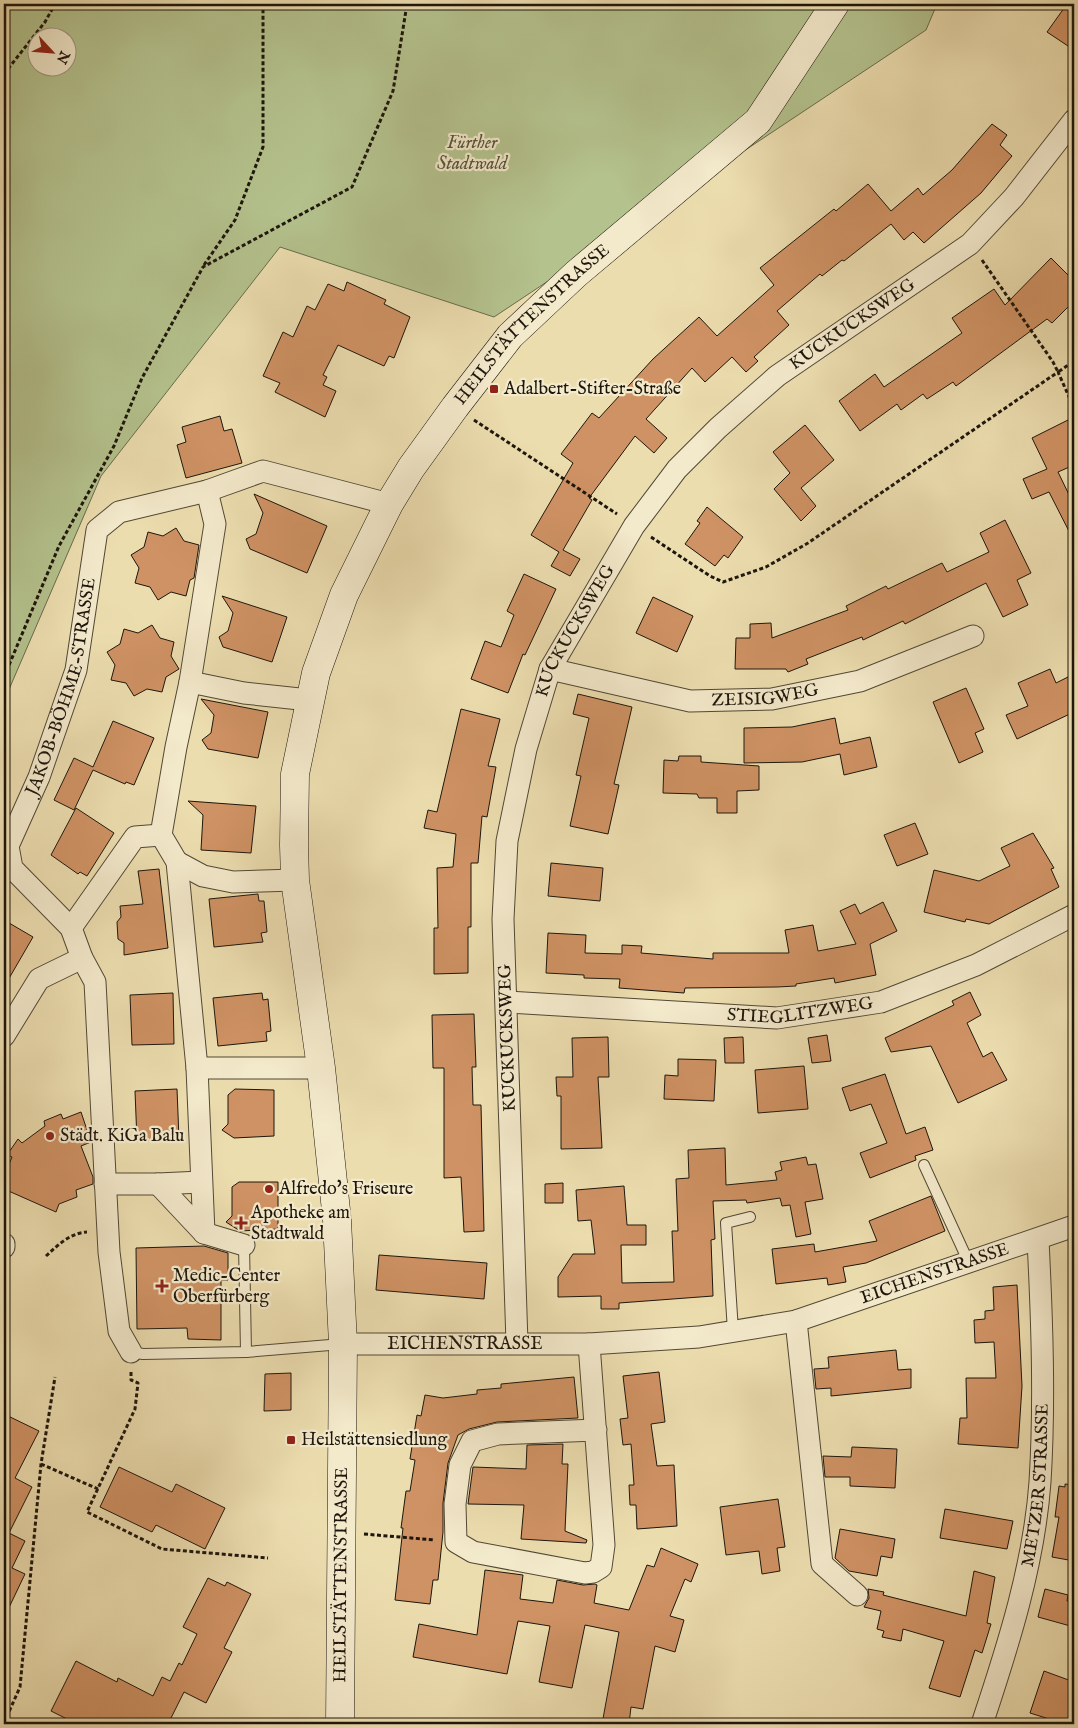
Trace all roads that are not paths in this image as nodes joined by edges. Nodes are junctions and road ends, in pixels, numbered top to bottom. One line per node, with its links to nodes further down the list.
1 (835, 4): 4 (street, HEILSTÄTTENSTRASSE)
2 (1074, 120): 6 (street, KUCKUCKSWEG)
3 (207, 491): 4 (street, JAKOB-BÖHME-STRASSE); 7 (street); 13 (street, JAKOB-BÖHME-STRASSE)
4 (389, 504): 8 (street, HEILSTÄTTENSTRASSE)
5 (973, 636): 6 (street, ZEISIGWEG)
6 (550, 670): 15 (street, KUCKUCKSWEG)
7 (190, 682): 8 (street); 9 (street)
8 (309, 700): 11 (street, HEILSTÄTTENSTRASSE)
9 (162, 835): 10 (street); 13 (street)
10 (177, 862): 11 (street); 17 (street)
11 (295, 880): 18 (street, HEILSTÄTTENSTRASSE)
12 (1074, 915): 15 (street, STIEGLITZWEG)
13 (71, 928): 14 (street, JAKOB-BÖHME-STRASSE)
14 (82, 958): 16 (street); 21 (street, JAKOB-BÖHME-STRASSE)
15 (507, 1002): 31 (street, KUCKUCKSWEG)
16 (4, 1036)
17 (197, 1068): 18 (street); 20 (street)
18 (322, 1068): 32 (street, HEILSTÄTTENSTRASSE)
19 (924, 1165): 28 (lane)
20 (201, 1182): 22 (street); 25 (street)
21 (105, 1184): 22 (street); 34 (street, JAKOB-BÖHME-STRASSE)
22 (158, 1184): 25 (street)
23 (750, 1217): 30 (lane)
24 (1074, 1226): 26 (street, EICHENSTRASSE)
25 (204, 1233): 27 (street)
26 (1038, 1240): 28 (street, EICHENSTRASSE); 39 (street, METZER STRASSE)
27 (244, 1245): 35 (lane)
28 (969, 1263): 29 (street, EICHENSTRASSE)
29 (796, 1321): 30 (street, EICHENSTRASSE); 37 (street)
30 (733, 1331): 33 (street, EICHENSTRASSE)
31 (517, 1343): 32 (street, EICHENSTRASSE); 33 (street, EICHENSTRASSE)
32 (343, 1344): 35 (lane); 38 (street, HEILSTÄTTENSTRASSE)
33 (589, 1344): 36 (street)
34 (131, 1352): 35 (lane)
35 (246, 1352)
36 (596, 1430): 36 (street)
37 (857, 1595)
38 (340, 1724)
39 (982, 1724)

